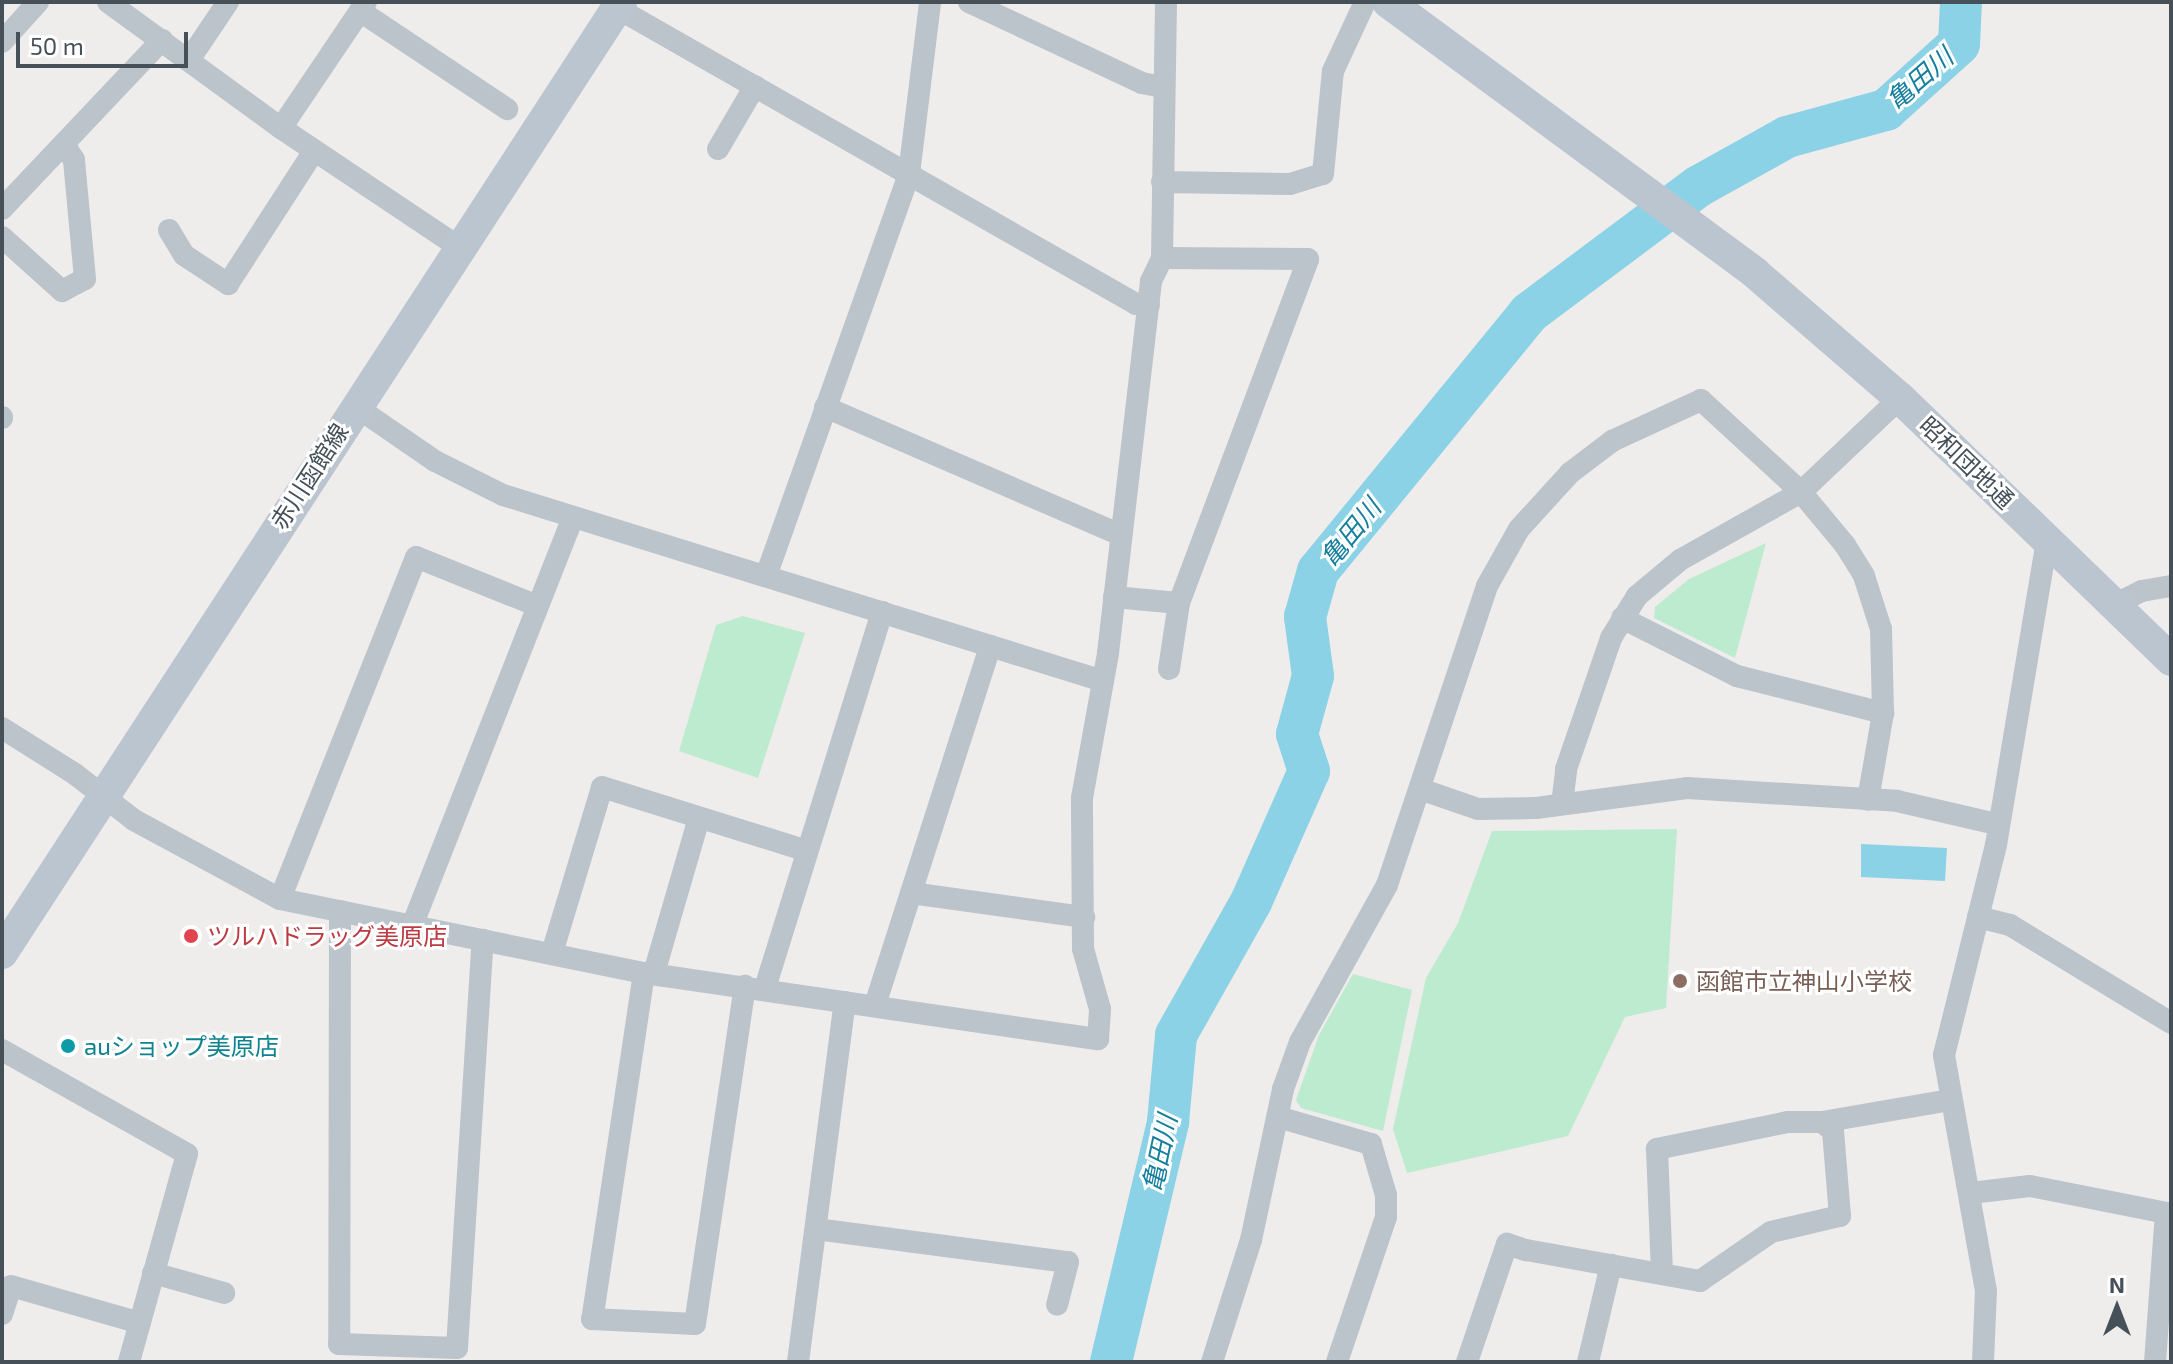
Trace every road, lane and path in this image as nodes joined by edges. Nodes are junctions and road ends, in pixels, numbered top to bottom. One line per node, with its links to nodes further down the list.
1 (38, 2): 12 (street)
2 (108, 2): 11 (street)
3 (228, 2): 13 (street)
4 (930, 2): 21 (street)
5 (969, 2): 15 (street)
6 (1166, 2): 15 (street)
7 (1365, 2): 22 (street)
8 (1388, 2): 29 (main road, 昭和団地通)
9 (619, 5): 14 (street); 26 (main road, 赤川函館線)
10 (363, 6): 16 (street); 17 (street)
11 (162, 40): 13 (street); 18 (street)
12 (2, 42)
13 (189, 60): 17 (street)
14 (755, 86): 19 (street); 21 (street)
15 (1163, 87): 22 (street)
16 (507, 109)
17 (281, 128): 20 (street)
18 (64, 144): 23 (street); 25 (street)
19 (718, 149)
20 (314, 151): 24 (street); 26 (street)
21 (909, 174): 28 (street); 31 (street)
22 (1162, 182): 27 (street)
23 (2, 209)
24 (169, 230)
25 (2, 237)
26 (459, 247): 30 (main road, 赤川函館線)
27 (1162, 258): 28 (street); 39 (street)
28 (1149, 305): 34 (street)
29 (1900, 398): 32 (street); 35 (main road, 昭和団地通)
30 (355, 406): 33 (street); 51 (main road, 赤川函館線)
31 (825, 407): 34 (street); 36 (street)
32 (1801, 492): 43 (street); 48 (street); 50 (street)
33 (572, 520): 36 (street); 41 (street)
34 (1121, 535): 38 (street)
35 (2047, 539): 40 (main road, 昭和団地通); 55 (street)
36 (766, 576): 42 (street)
37 (2171, 586): 40 (street)
38 (1114, 597): 39 (street); 47 (street)
39 (1179, 603): 46 (street)
40 (2114, 605): 45 (main road, 昭和団地通)
41 (538, 606): 58 (street); 62 (street)
42 (882, 612): 44 (street); 56 (street)
43 (1622, 618): 48 (street); 53 (street)
44 (990, 646): 47 (street); 57 (street)
45 (2171, 660)
46 (1169, 669)
47 (1103, 681): 60 (street)
48 (1883, 713): 52 (street)
49 (2, 728): 51 (street)
50 (1420, 789): 53 (street); 73 (street)
51 (105, 797): 58 (street); 64 (main road, 赤川函館線)
52 (1868, 800): 53 (street); 55 (street)
53 (1562, 804)
54 (699, 818): 56 (street); 65 (street); 66 (street)
55 (1997, 824): 61 (street)
56 (807, 851): 67 (street)
57 (911, 893): 60 (street); 69 (street)
58 (280, 899): 59 (street)
59 (340, 911): 62 (street); 85 (street)
60 (1084, 917): 69 (street)
61 (1978, 917): 70 (street); 75 (street)
62 (412, 926): 63 (street)
63 (483, 940): 65 (street); 85 (street)
64 (2, 953)
65 (552, 953): 66 (street)
66 (649, 973): 67 (street); 67 (street)
67 (755, 987): 68 (street)
68 (845, 1002): 69 (street); 77 (street)
69 (875, 1005)
70 (2171, 1023)
71 (2, 1050): 79 (street)
72 (1939, 1102): 74 (street)
73 (1278, 1117): 88 (street); 89 (street)
74 (1822, 1122): 80 (street); 80 (street)
75 (1971, 1193): 76 (street); 92 (street)
76 (2168, 1219): 93 (street)
77 (816, 1229): 82 (street); 87 (street)
78 (1611, 1265): 80 (street); 90 (street); 91 (street)
79 (153, 1273): 81 (street); 84 (street)
80 (1662, 1274)
81 (224, 1293)
82 (1057, 1305)
83 (2, 1314): 84 (street)
84 (140, 1323): 86 (street)
85 (407, 1354)
86 (132, 1361)
87 (798, 1362)
88 (1212, 1362)
89 (1337, 1362)
90 (1467, 1362)
91 (1588, 1362)
92 (1983, 1362)
93 (2155, 1362)

